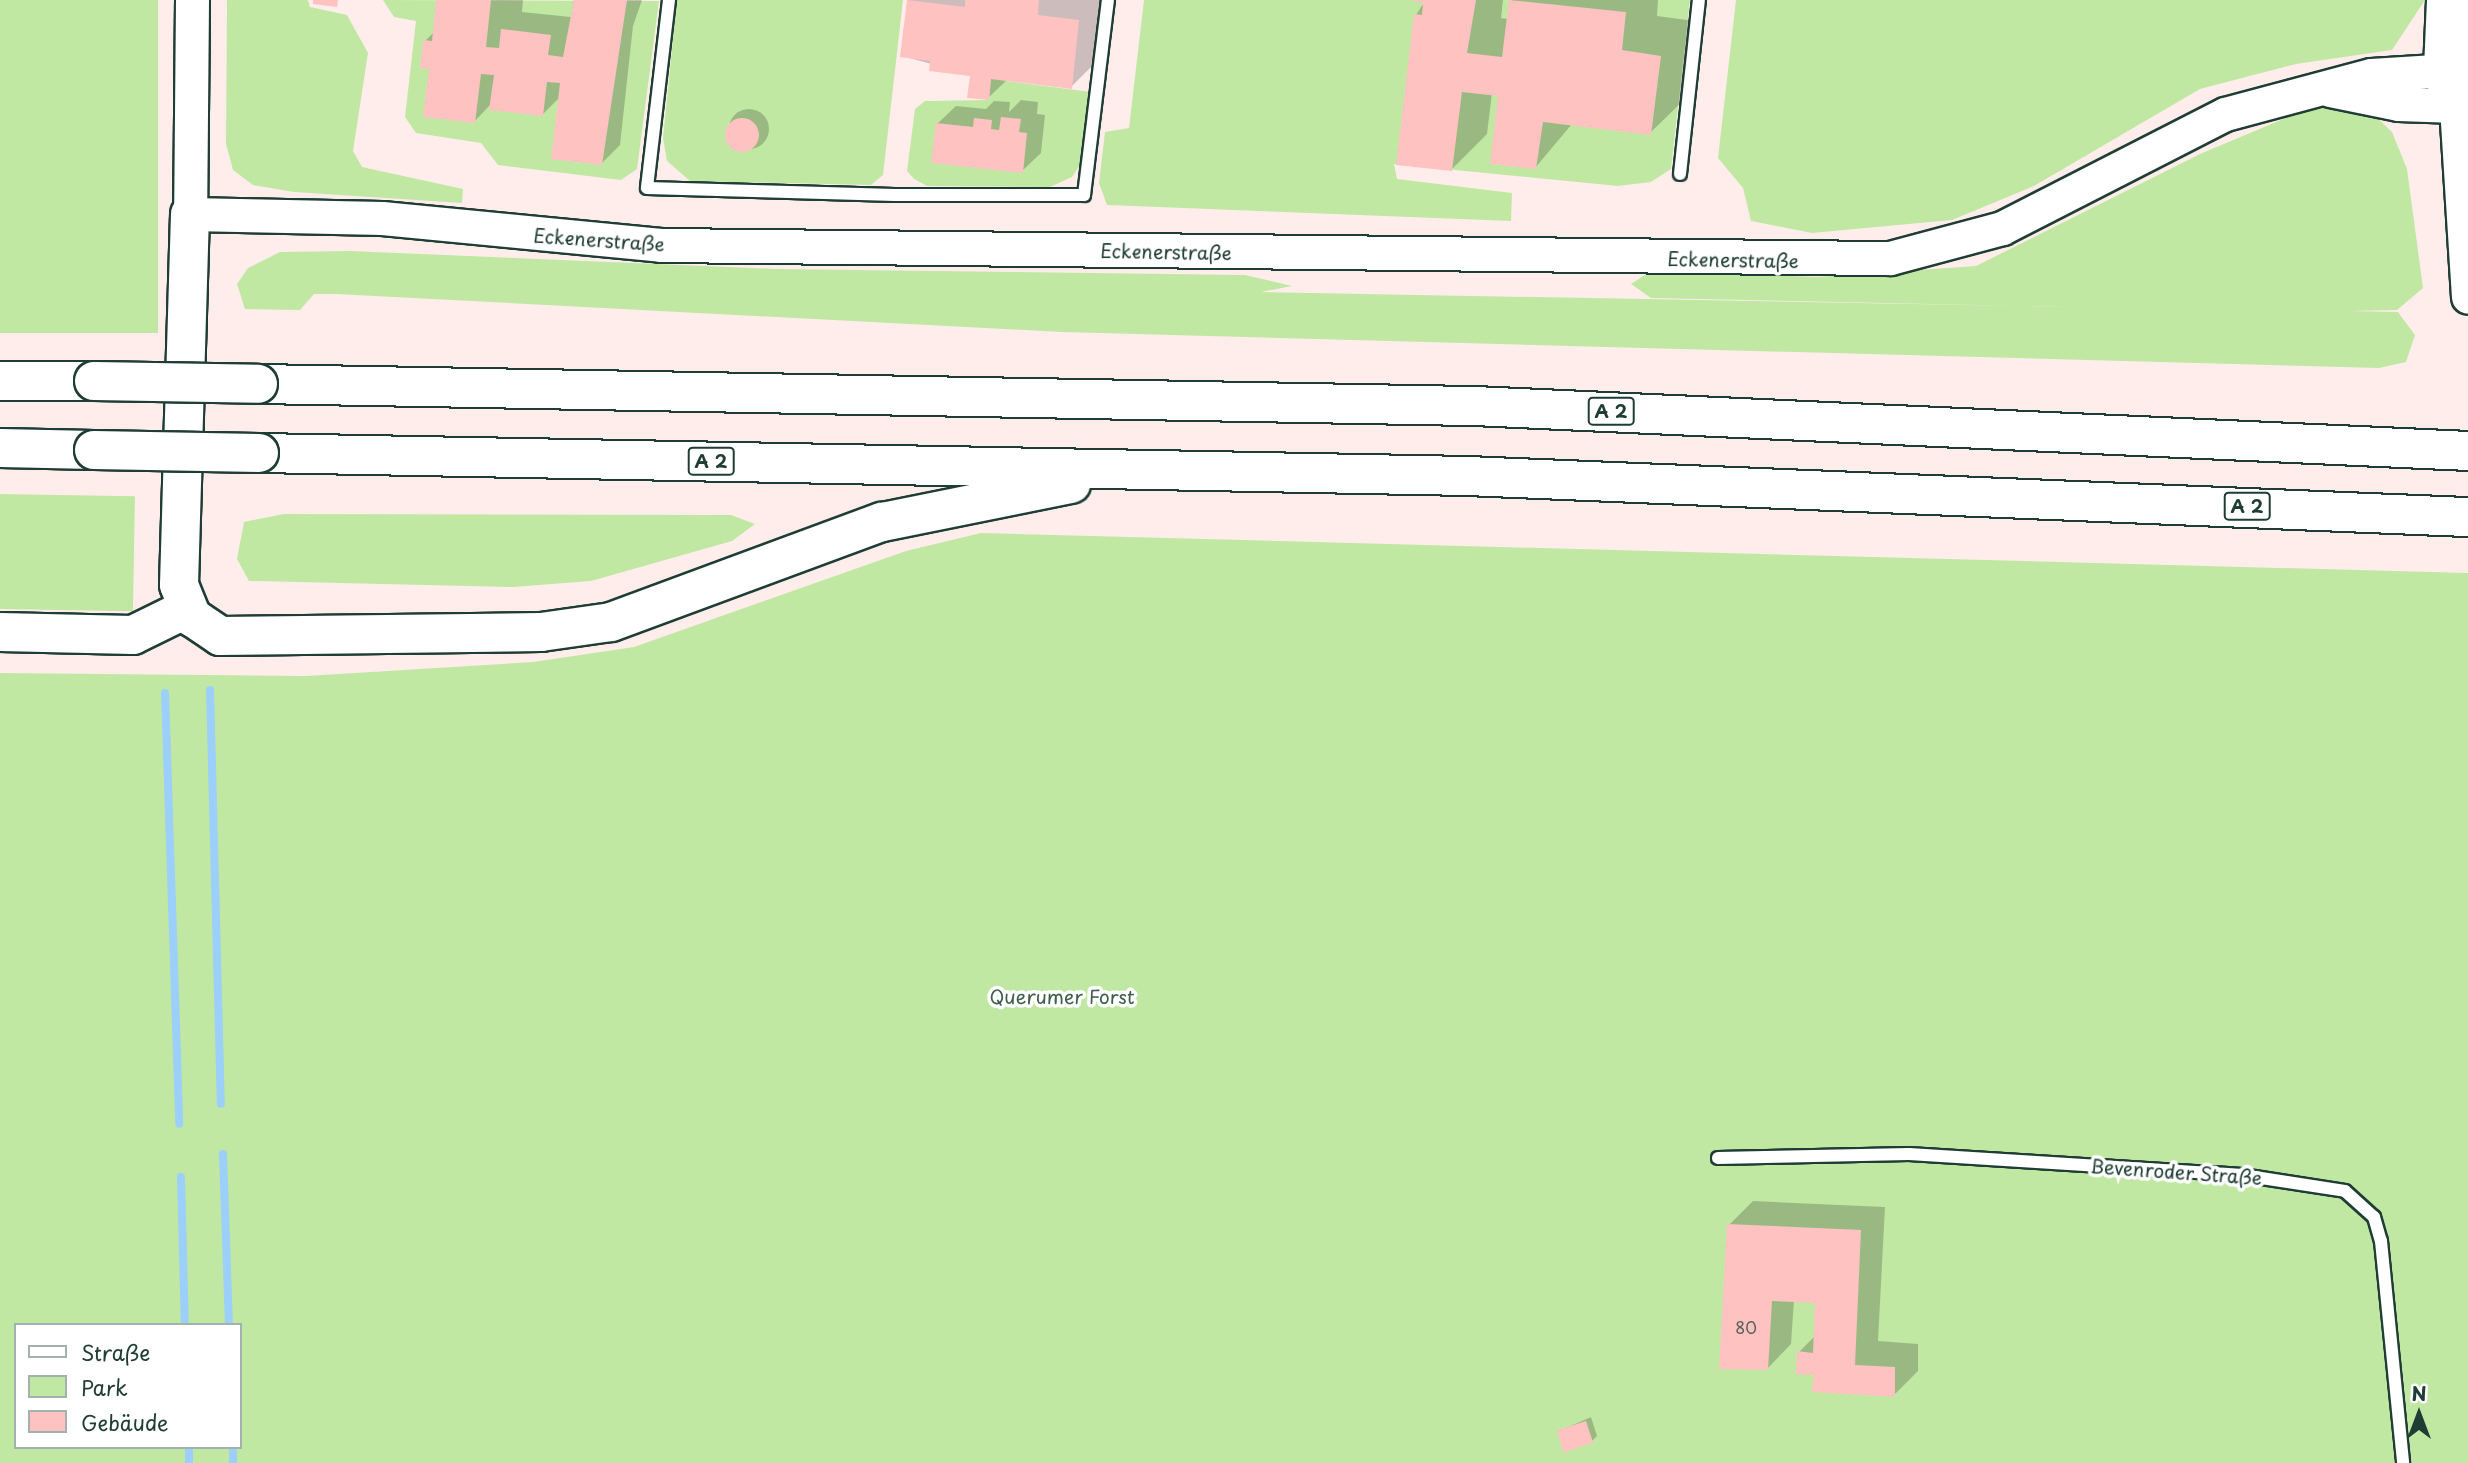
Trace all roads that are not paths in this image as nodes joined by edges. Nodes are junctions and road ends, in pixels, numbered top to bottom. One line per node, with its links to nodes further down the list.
1 (192, 0): 11 (main road)
2 (669, 0): 3 (lane)
3 (1108, 0)
4 (1699, 0): 10 (lane)
5 (2443, 0): 7 (main road)
6 (2468, 3): 7 (main road)
7 (2454, 69): 8 (main road, Eckenerstraße); 9 (main road)
8 (2323, 89): 9 (main road, Eckenerstraße); 11 (main road, Eckenerstraße)
9 (2456, 106): 12 (main road)
10 (1679, 174)
11 (190, 214): 20 (highway)
12 (2468, 297)
13 (0, 369): 15 (highway)
14 (0, 381): 15 (highway, A 2)
15 (81, 382): 17 (highway, A 2, bridge)
16 (0, 449): 18 (highway, A 2, bridge)
17 (2468, 451)
18 (1163, 468): 19 (highway, A 2); 20 (highway)
19 (2468, 517)
20 (186, 609): 21 (highway)
21 (0, 632)
22 (1718, 1158): 23 (lane, Bevenroder Straße)
23 (2403, 1463)

